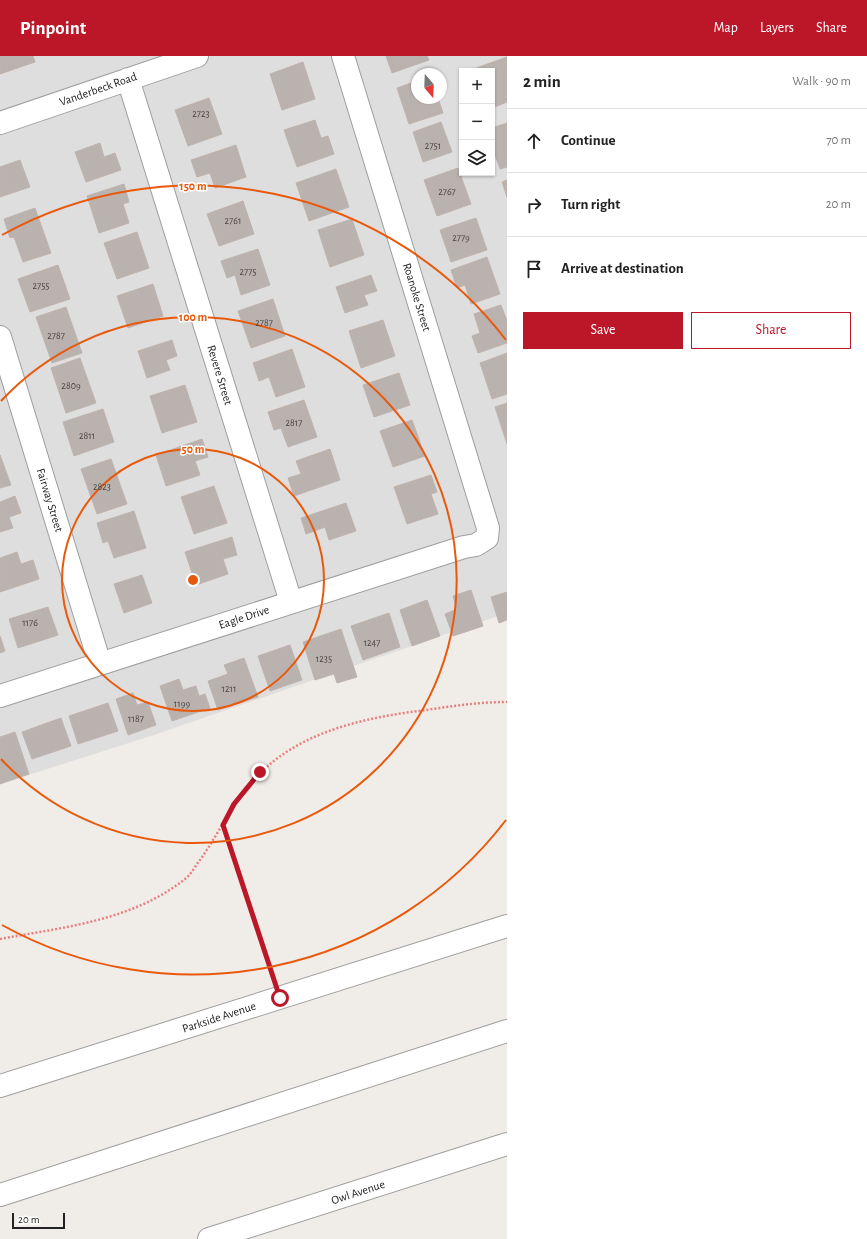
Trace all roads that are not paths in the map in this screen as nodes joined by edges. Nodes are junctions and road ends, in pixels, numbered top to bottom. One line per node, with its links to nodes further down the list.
1 (196, 56): 3 (street, Vanderbeck Road)
2 (343, 56): 6 (street, Roanoke Street)
3 (128, 79): 4 (street, Vanderbeck Road); 7 (street, Revere Street)
4 (0, 123)
5 (0, 338): 8 (street, Fairway Street)
6 (487, 538): 7 (street, Eagle Drive)
7 (290, 602): 8 (street, Eagle Drive)
8 (100, 664): 9 (street, Eagle Drive)
9 (0, 696)
10 (507, 926): 12 (street, Parkside Avenue)
11 (507, 1031): 14 (street)
12 (0, 1086)
13 (507, 1144): 15 (street, Owl Avenue)
14 (0, 1195)
15 (209, 1239)

